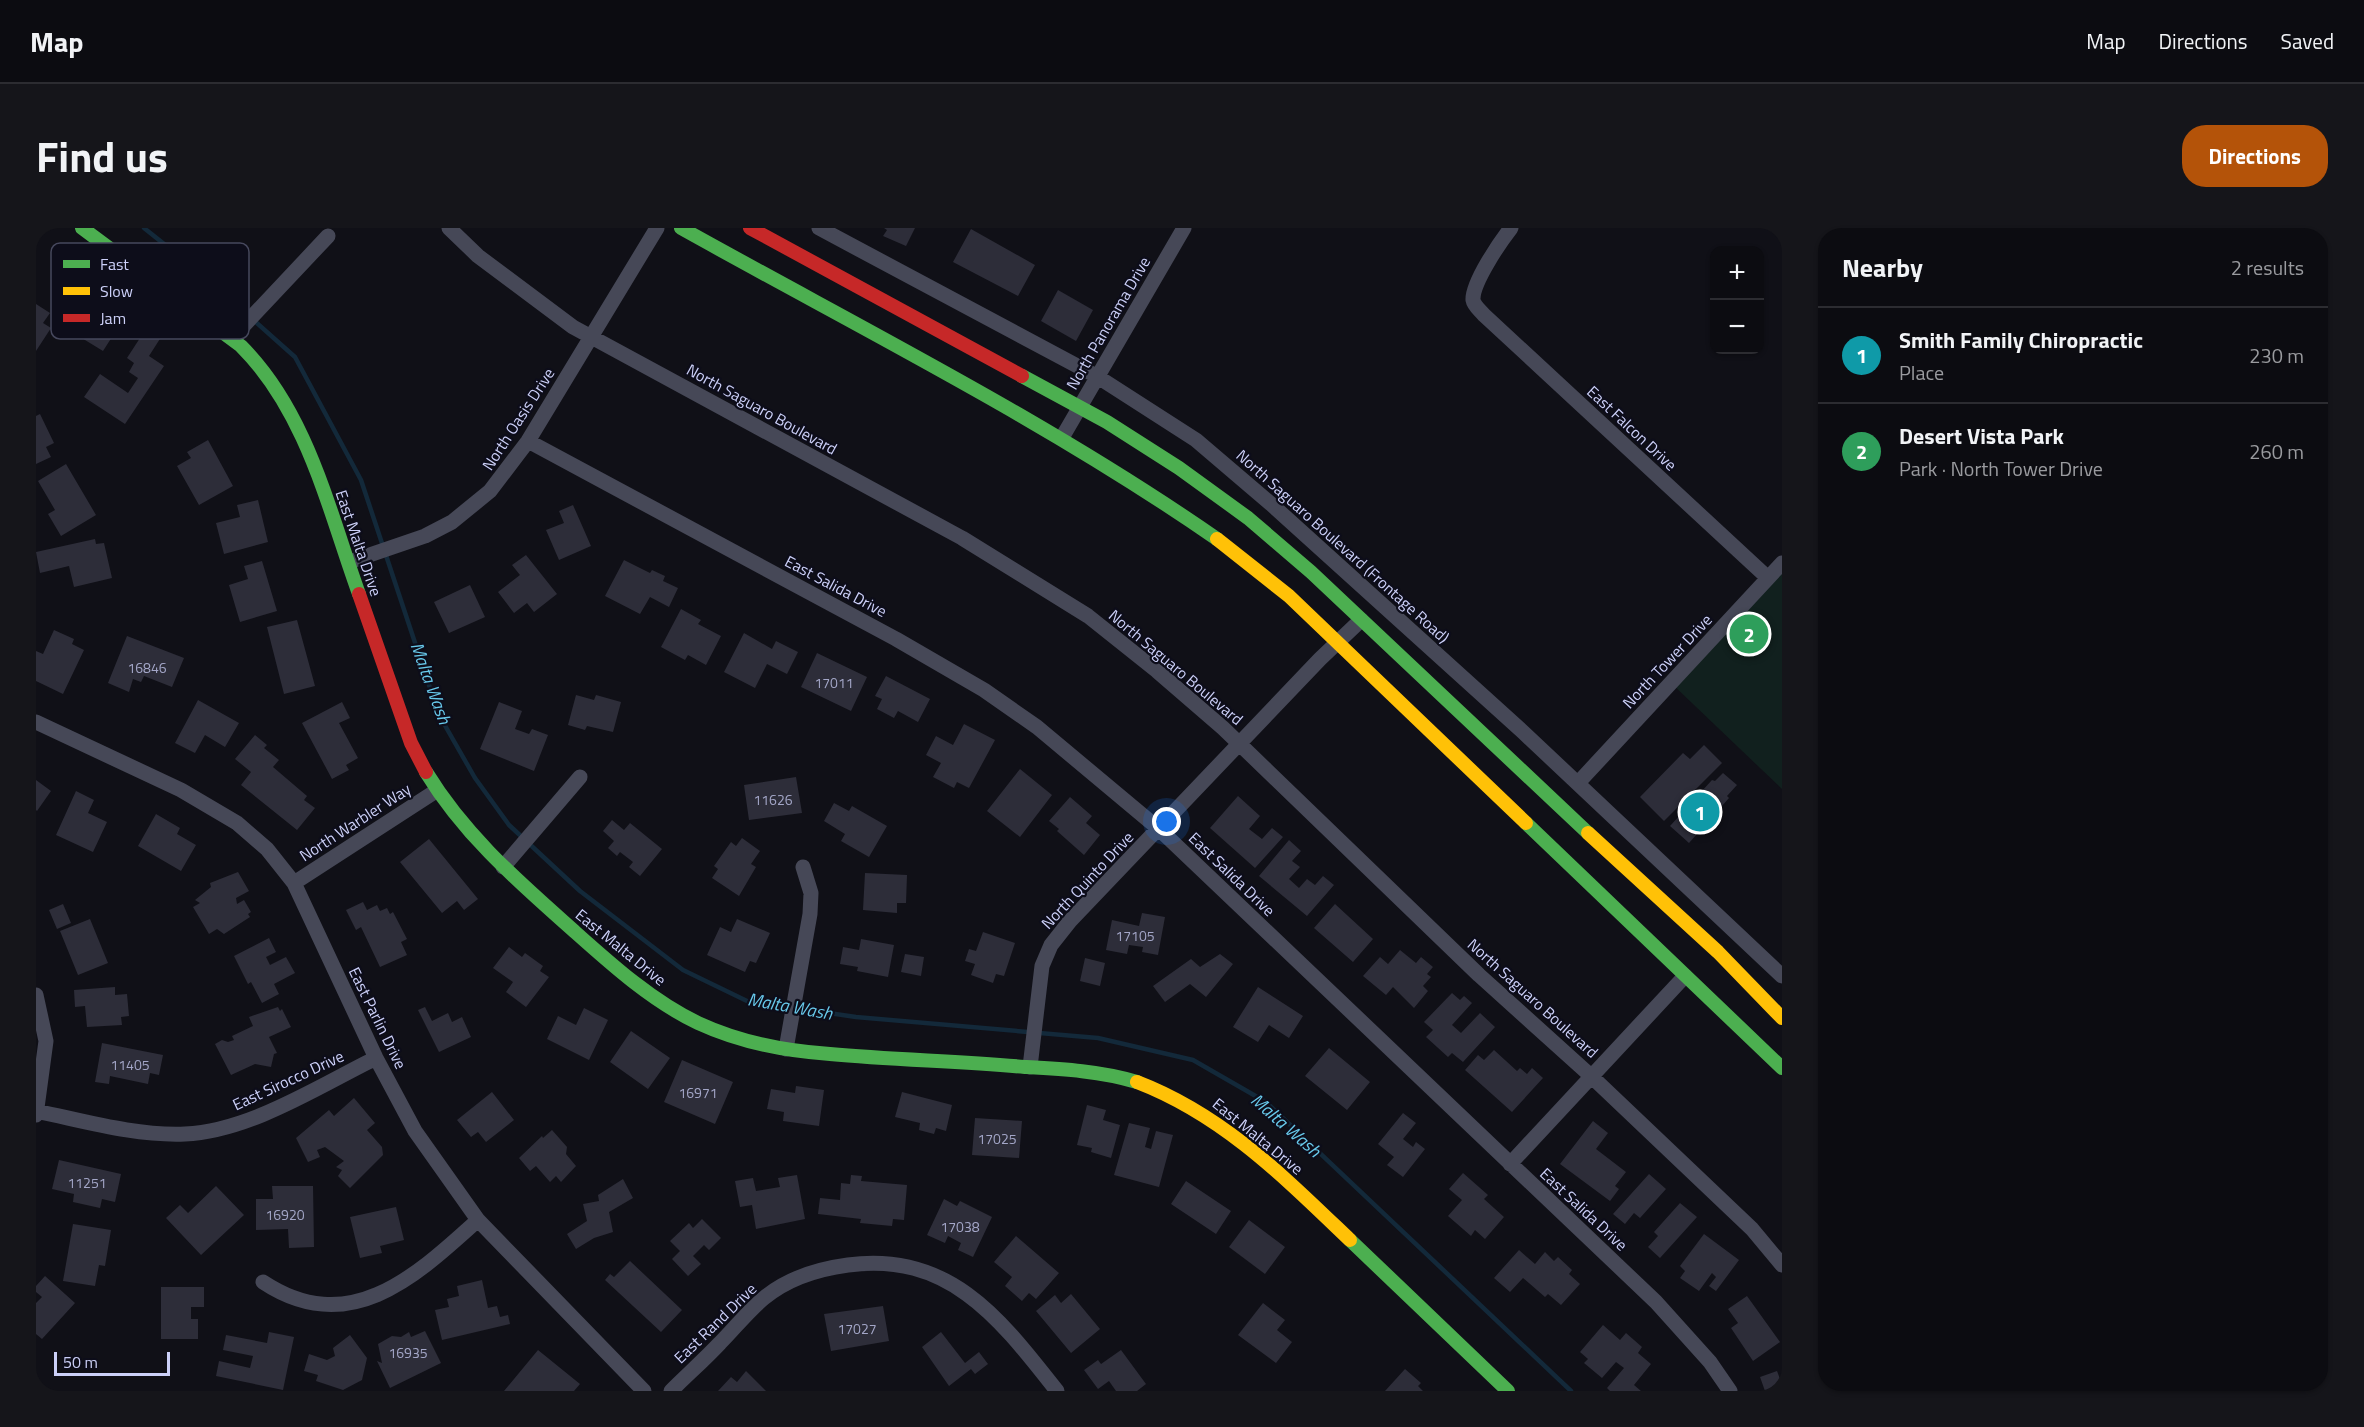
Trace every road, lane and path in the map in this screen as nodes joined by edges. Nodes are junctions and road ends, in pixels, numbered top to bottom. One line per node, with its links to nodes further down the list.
1 (82, 228): 10 (main road, East Malta Drive)
2 (449, 228): 12 (street, North Saguaro Boulevard)
3 (657, 228): 12 (street, North Oasis Drive)
4 (681, 228): 16 (main road)
5 (750, 228): 15 (main road)
6 (819, 228): 14 (street, North Saguaro Boulevard (Frontage Road))
7 (1184, 228): 14 (street, North Panorama Drive)
8 (1511, 228): 20 (street, East Falcon Drive)
9 (328, 236): 11 (street)
10 (102, 243)
11 (249, 320)
12 (591, 337): 17 (street, North Oasis Drive); 24 (street, North Saguaro Boulevard)
13 (233, 339): 18 (main road, East Malta Drive)
14 (1098, 377): 15 (street, North Panorama Drive); 26 (street, North Saguaro Boulevard (Frontage Road))
15 (1080, 407): 16 (street, North Panorama Drive); 21 (main road)
16 (1064, 436): 22 (main road)
17 (528, 441): 18 (street, North Oasis Drive); 28 (street, East Salida Drive)
18 (349, 562): 27 (main road, East Malta Drive)
19 (1782, 563): 20 (street, North Tower Drive)
20 (1768, 578): 26 (street, North Tower Drive)
21 (1361, 620): 22 (street, North Quinto Drive); 35 (main road)
22 (1337, 643): 24 (street, North Quinto Drive); 32 (main road)
23 (36, 722): 31 (street, East Parlin Drive)
24 (1238, 744): 28 (street, North Quinto Drive); 40 (street, North Saguaro Boulevard)
25 (580, 777): 29 (street)
26 (1578, 783): 33 (street, North Saguaro Boulevard (Frontage Road))
27 (436, 791): 29 (main road, East Malta Drive); 31 (street, North Warbler Way)
28 (1159, 829): 38 (street, North Quinto Drive); 42 (street, East Salida Drive)
29 (503, 867): 36 (main road, East Malta Drive)
30 (803, 867): 36 (street)
31 (294, 883): 37 (street, East Parlin Drive)
32 (1685, 976): 39 (main road); 40 (street)
33 (1782, 976)
34 (36, 995): 41 (street)
35 (1782, 1017)
36 (786, 1049): 38 (main road, East Malta Drive)
37 (376, 1058): 41 (street, East Sirocco Drive); 43 (street, East Parlin Drive)
38 (1030, 1067): 49 (main road, East Malta Drive)
39 (1782, 1068)
40 (1592, 1076): 42 (street); 44 (street, North Saguaro Boulevard)
41 (36, 1112)
42 (1510, 1164): 50 (street, East Salida Drive)
43 (478, 1220): 45 (street); 46 (street, East Parlin Drive)
44 (1782, 1264)
45 (262, 1282)
46 (645, 1391)
47 (671, 1391): 48 (street, East Rand Drive)
48 (1057, 1391)
49 (1508, 1391)
50 (1730, 1391)

